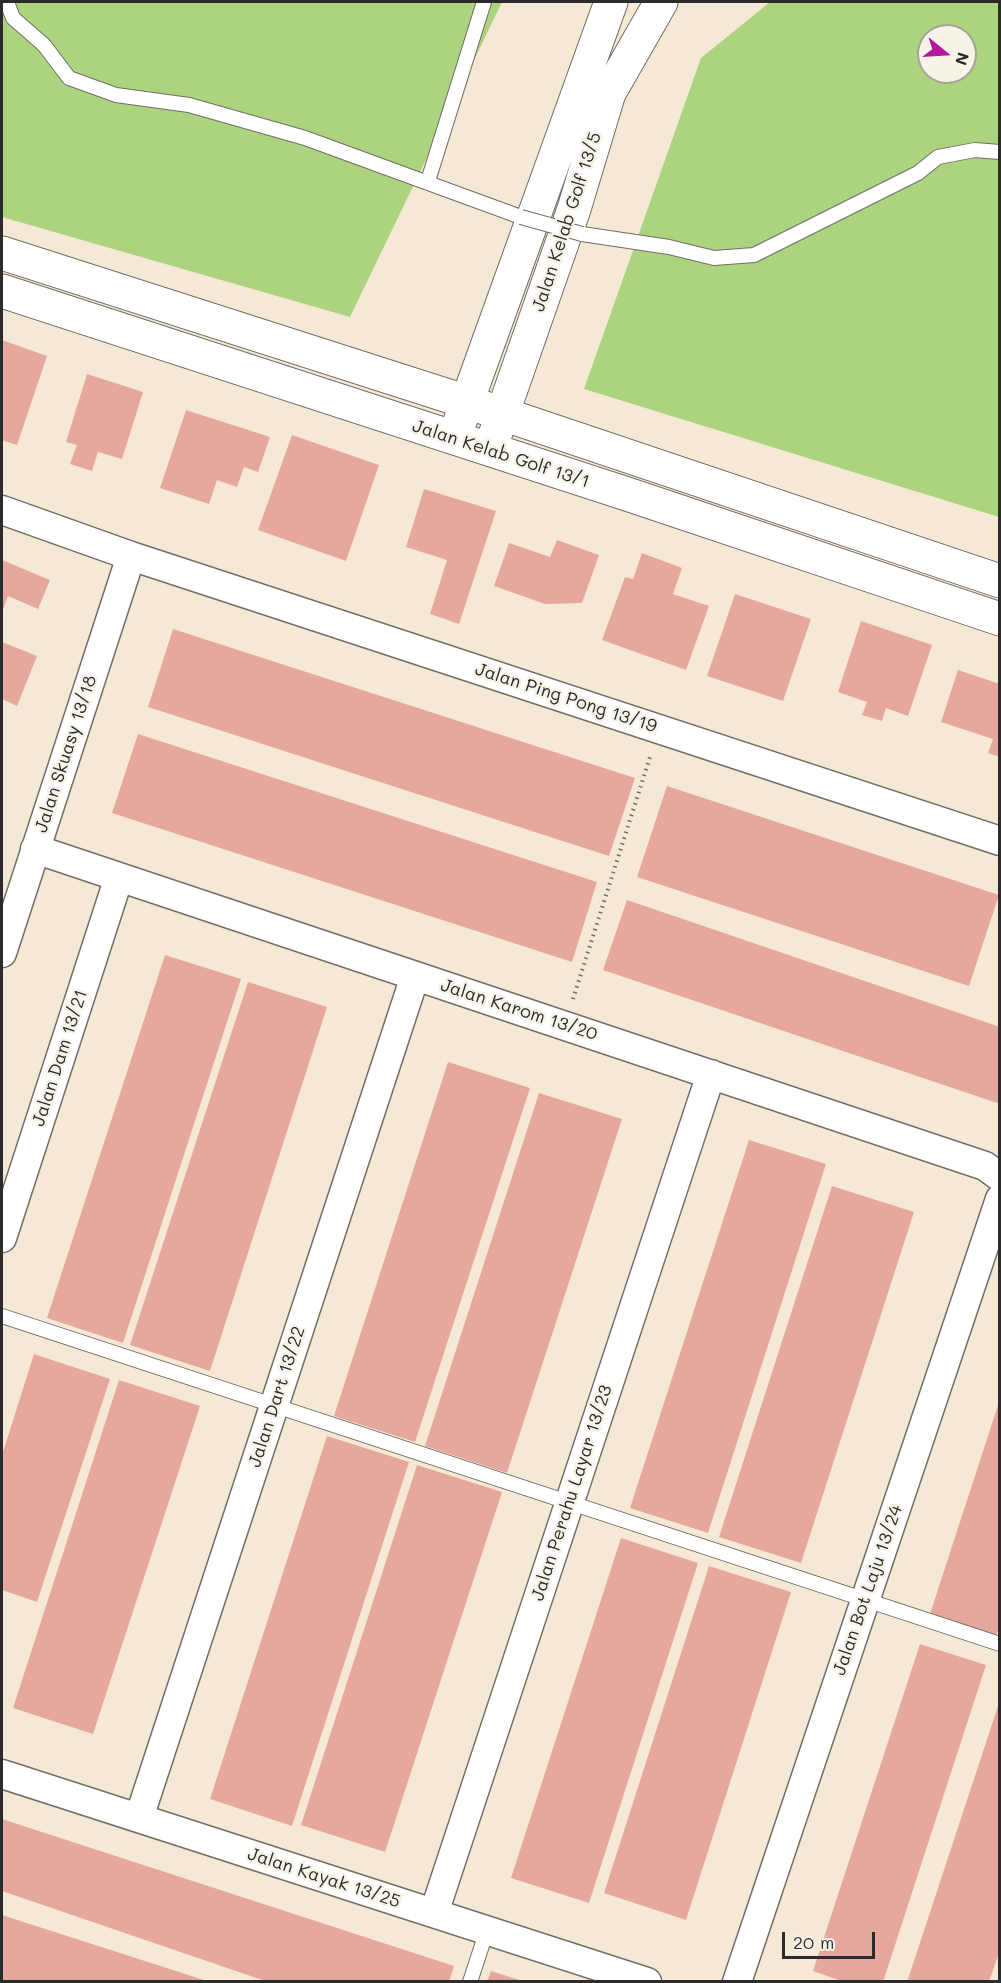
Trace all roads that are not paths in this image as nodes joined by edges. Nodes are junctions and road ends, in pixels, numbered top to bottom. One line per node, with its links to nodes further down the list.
1 (7, 2): 6 (lane)
2 (484, 2): 6 (lane)
3 (611, 2): 9 (street, Jalan Kelab Golf 13/5)
4 (661, 2): 10 (street, Jalan Kelab Golf 13/5)
5 (999, 152): 6 (lane, bridge)
6 (428, 181)
7 (2, 253): 9 (street, Jalan Kelab Golf 13/1)
8 (2, 291): 11 (street, Jalan Kelab Golf 13/1)
9 (466, 402): 10 (street, Jalan Kelab Golf 13/1); 11 (street, Jalan Kelab Golf 13/5)
10 (502, 415): 12 (street, Jalan Kelab Golf 13/5); 15 (street, Jalan Kelab Golf 13/1)
11 (454, 440): 12 (street, Jalan Kelab Golf 13/1)
12 (490, 450): 16 (street, Jalan Kelab Golf 13/1)
13 (2, 510): 14 (street, Jalan Ping Pong 13/19)
14 (131, 556): 17 (street, Jalan Ping Pong 13/19); 18 (street, Jalan Skuasy 13/18)
15 (999, 581)
16 (999, 619)
17 (999, 841)
18 (35, 849): 19 (street, Jalan Karom 13/20); 20 (street, Jalan Skuasy 13/18)
19 (119, 877): 21 (street, Jalan Karom 13/20); 25 (street, Jalan Dam 13/21)
20 (2, 953)
21 (415, 975): 22 (street, Jalan Karom 13/20); 27 (street, Jalan Dart 13/22)
22 (711, 1074): 23 (street, Jalan Karom 13/20); 28 (street, Jalan Perahu Layar 13/23)
23 (999, 1177)
24 (999, 1199): 29 (street, Jalan Bot Laju 13/24)
25 (2, 1238)
26 (2, 1316): 27 (lane)
27 (274, 1406): 28 (lane); 32 (street, Jalan Dart 13/22)
28 (569, 1503): 29 (lane); 33 (street, Jalan Perahu Layar 13/23)
29 (864, 1600): 30 (lane); 37 (street, Jalan Bot Laju 13/24)
30 (999, 1644)
31 (2, 1774): 32 (street, Jalan Kayak 13/25)
32 (139, 1818): 33 (street, Jalan Kayak 13/25)
33 (434, 1913): 34 (street, Jalan Kayak 13/25)
34 (487, 1930): 35 (lane); 36 (street, Jalan Kayak 13/25)
35 (470, 1982)
36 (647, 1982)
37 (737, 1982)

